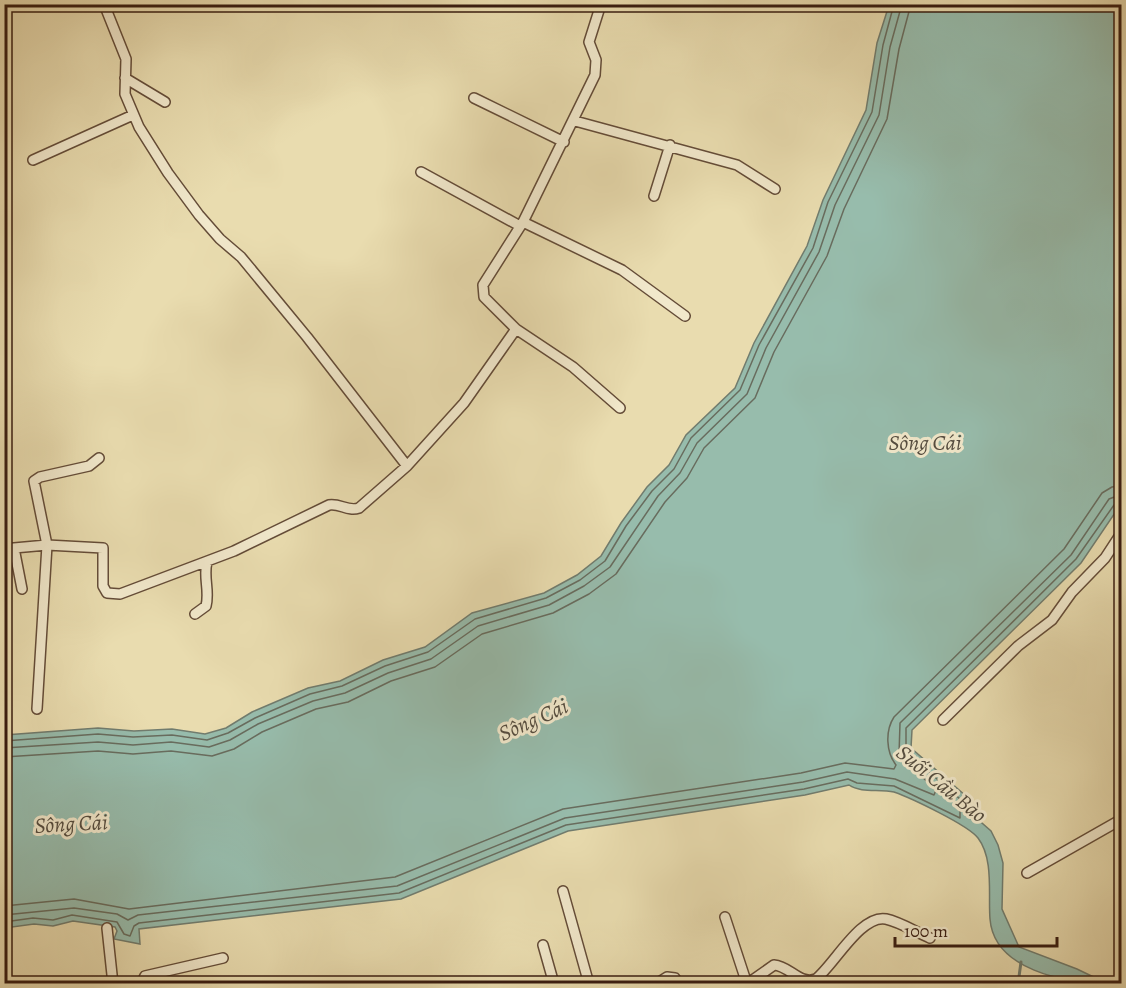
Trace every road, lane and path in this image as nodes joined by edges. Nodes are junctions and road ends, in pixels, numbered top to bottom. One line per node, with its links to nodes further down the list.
1 (104, 4): 3 (street)
2 (601, 4): 7 (street)
3 (125, 78): 5 (street); 6 (street)
4 (474, 98): 8 (street)
5 (165, 102)
6 (133, 114): 10 (street); 19 (street)
7 (575, 121): 8 (street); 9 (street)
8 (564, 142): 14 (street)
9 (670, 145): 12 (street); 13 (street)
10 (33, 160)
11 (421, 172): 14 (street)
12 (775, 189)
13 (654, 196)
14 (521, 224): 15 (street); 16 (street)
15 (685, 316)
16 (516, 329): 17 (street); 19 (street)
17 (620, 408)
18 (99, 458): 21 (street)
19 (407, 466): 23 (street)
20 (1122, 532): 27 (street)
21 (47, 544): 22 (street); 23 (street); 26 (street)
22 (9, 549): 24 (street)
23 (207, 562): 25 (street)
24 (22, 589)
25 (195, 614)
26 (38, 709)
27 (943, 720)
28 (1122, 819): 29 (street)
29 (1027, 873)
30 (563, 891): 39 (street)
31 (726, 917): 42 (street)
32 (107, 928): 36 (street)
33 (930, 938): 42 (street)
34 (543, 945): 38 (street)
35 (223, 958): 37 (street)
36 (113, 984)
37 (141, 984)
38 (554, 984)
39 (590, 984)
40 (656, 984): 41 (street)
41 (679, 984)
42 (747, 984)

